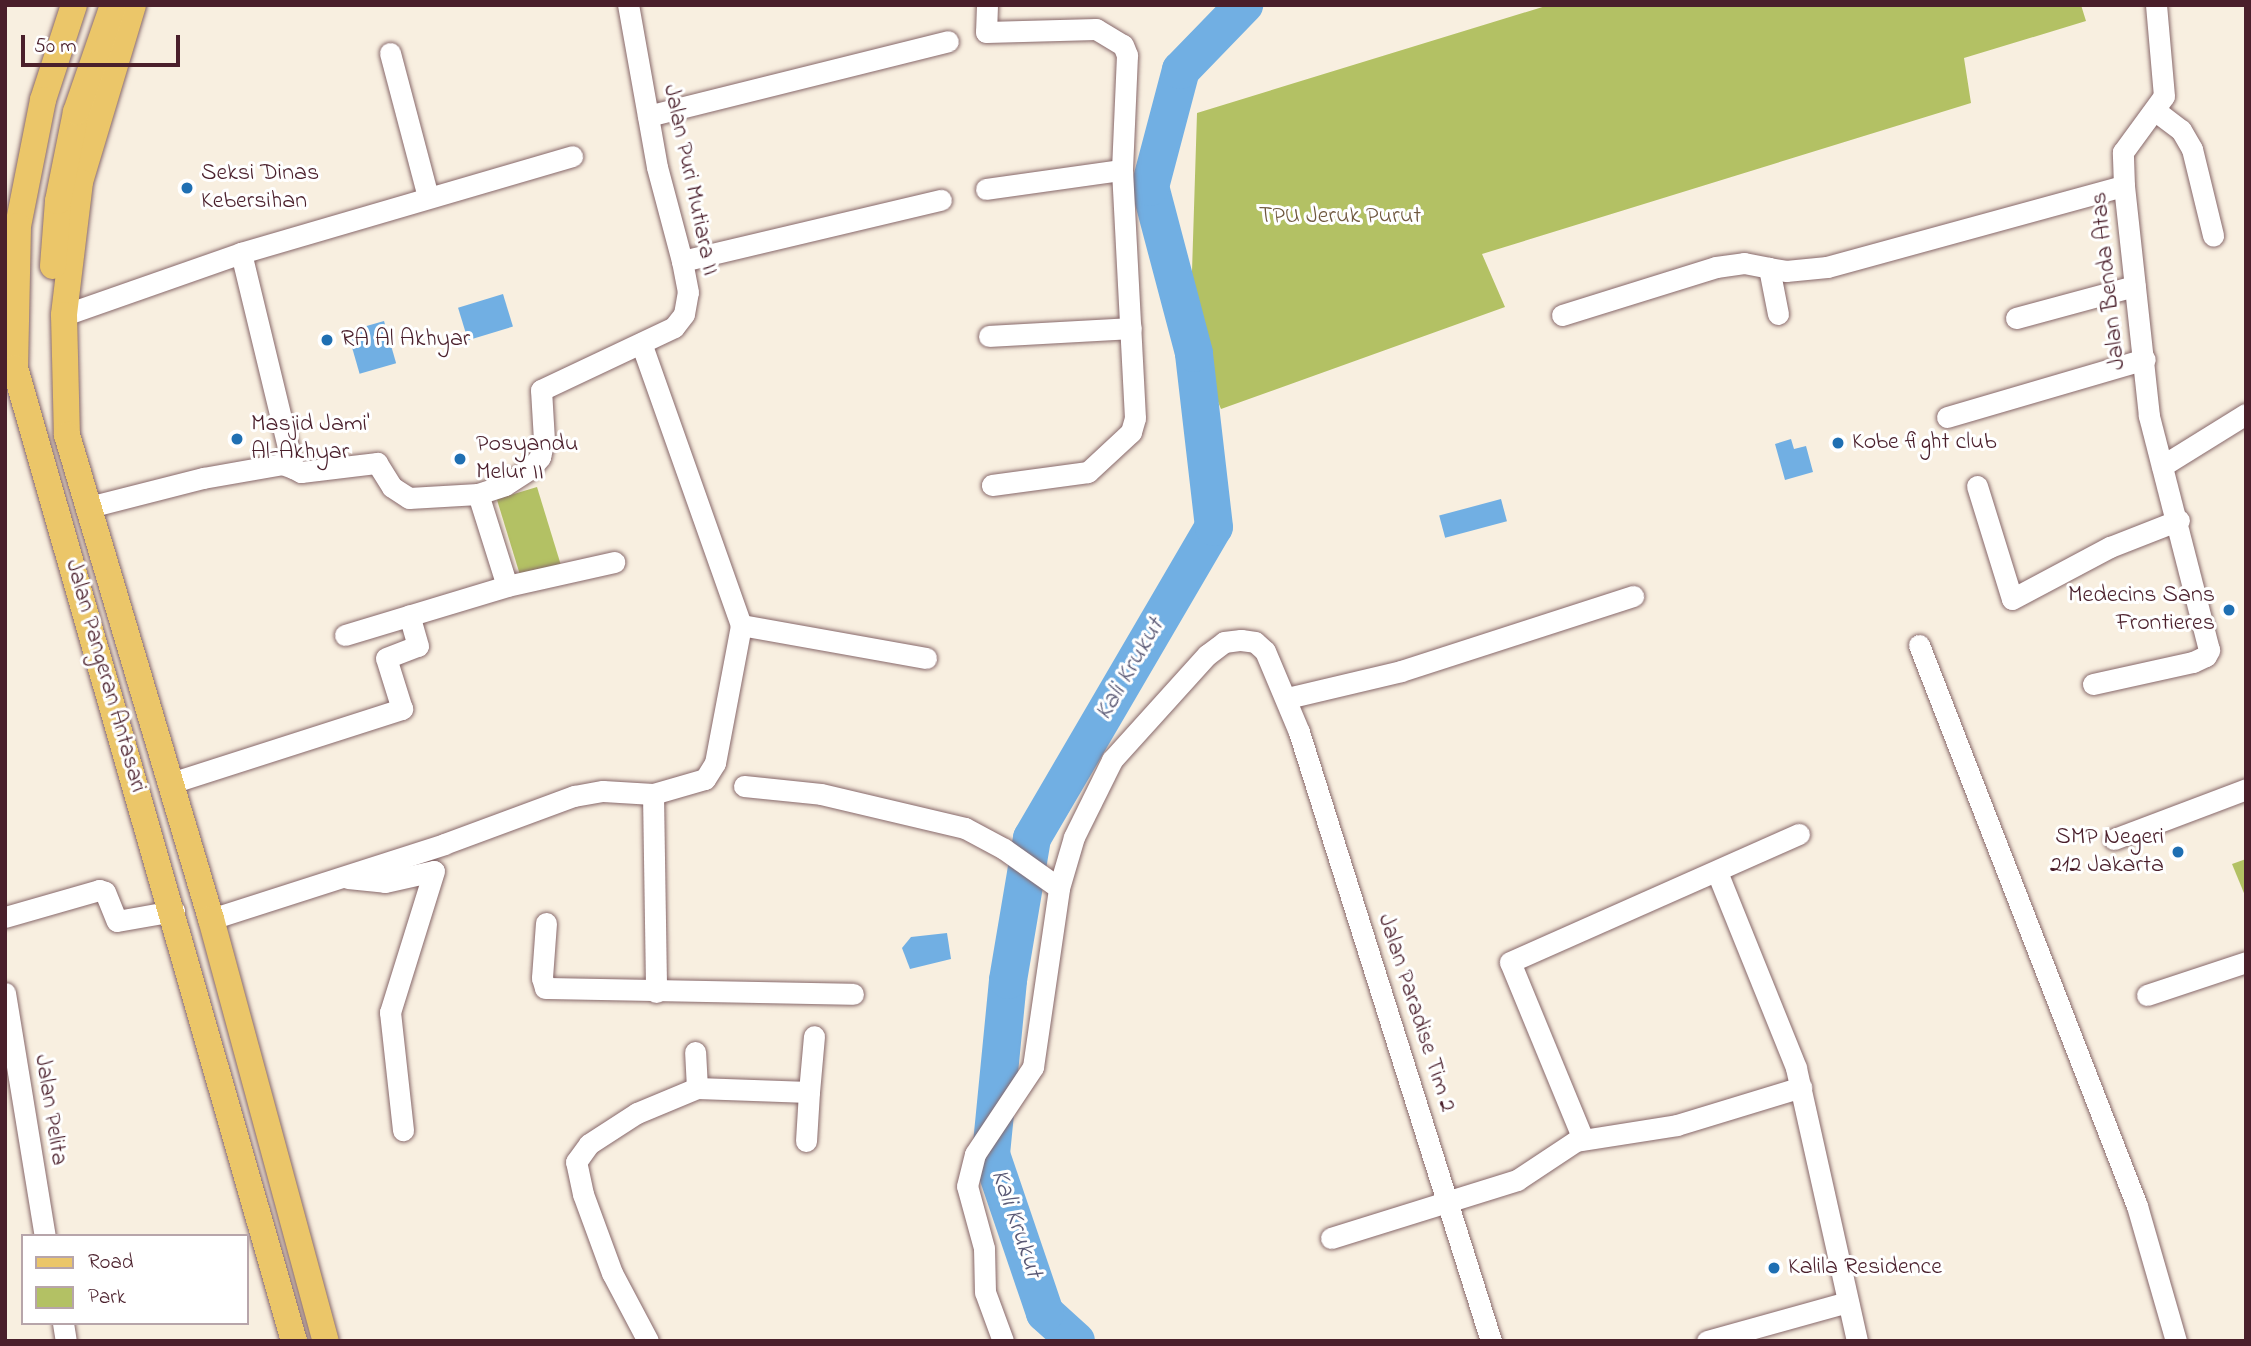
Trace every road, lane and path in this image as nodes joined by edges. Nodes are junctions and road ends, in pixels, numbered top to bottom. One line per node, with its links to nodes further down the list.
1 (74, 5): 30 (main road, Jalan Pangeran Antasari)
2 (113, 5): 33 (main road)
3 (133, 5): 23 (main road, Jalan Pangeran Antasari)
4 (628, 5): 10 (street, Jalan Puri Mutiara II)
5 (987, 5): 12 (street)
6 (2156, 5): 9 (street, Jalan Benda Atas)
7 (948, 41): 10 (street)
8 (390, 52): 15 (street)
9 (2157, 111): 13 (street, Jalan Benda Atas); 17 (street)
10 (648, 116): 19 (street, Jalan Puri Mutiara II)
11 (572, 156): 15 (street)
12 (1122, 170): 14 (street); 26 (street)
13 (2124, 186): 20 (street); 21 (street, Jalan Benda Atas)
14 (986, 189)
15 (428, 197): 18 (street)
16 (941, 200): 19 (street)
17 (2213, 235)
18 (241, 253): 23 (street); 35 (street)
19 (682, 261): 28 (street, Jalan Puri Mutiara II)
20 (1769, 268): 22 (street); 24 (street)
21 (2135, 286): 25 (street); 29 (street, Jalan Benda Atas)
22 (1778, 314)
23 (64, 315): 33 (main road, Jalan Pangeran Antasari)
24 (1562, 315)
25 (2016, 318)
26 (1131, 328): 27 (street); 36 (street)
27 (989, 336)
28 (641, 343): 38 (street, Jalan Puri Mutiara II); 45 (street)
29 (2144, 359): 32 (street); 34 (street, Jalan Benda Atas)
30 (10, 369): 60 (main road, Jalan Pangeran Antasari)
31 (2246, 414): 34 (street)
32 (1947, 417)
33 (67, 435): 39 (main road, Jalan Pangeran Antasari)
34 (2162, 466): 40 (street, Jalan Benda Atas)
35 (293, 468): 38 (street, Jalan Puri Mutiara II); 39 (street)
36 (992, 485)
37 (1977, 486): 40 (street)
38 (478, 494): 42 (street)
39 (89, 507): 51 (main road, Jalan Pangeran Antasari)
40 (2179, 520): 49 (street, Jalan Benda Atas)
41 (614, 562): 42 (street)
42 (507, 586): 44 (street)
43 (1633, 596): 50 (street)
44 (409, 615): 46 (street); 51 (street)
45 (741, 625): 48 (street); 54 (street)
46 (345, 635)
47 (1919, 645): 88 (street)
48 (926, 658)
49 (2093, 684)
50 (1287, 698): 59 (street, Jalan Paradise Tim 2); 77 (street, Jalan Paradise Tim 2)
51 (171, 783): 62 (main road, Jalan Pangeran Antasari)
52 (744, 786): 59 (street)
53 (2246, 789): 56 (street)
54 (653, 794): 58 (street); 65 (street)
55 (1799, 834): 57 (street)
56 (2114, 839)
57 (1717, 872): 71 (street); 75 (street)
58 (342, 877): 62 (street); 74 (street)
59 (1052, 883): 84 (street)
60 (174, 911): 61 (street); 81 (main road, Jalan Pangeran Antasari)
61 (5, 917)
62 (211, 919): 82 (main road, Jalan Pangeran Antasari)
63 (547, 922): 65 (street)
64 (2246, 962): 68 (street)
65 (656, 992): 67 (street)
66 (5, 993): 78 (street, Jalan Pelita)
67 (853, 994)
68 (2147, 995)
69 (814, 1036): 73 (street)
70 (695, 1052): 72 (street)
71 (1801, 1087): 75 (street); 80 (street)
72 (697, 1088): 73 (street); 83 (street)
73 (809, 1092): 76 (street)
74 (403, 1130)
75 (1583, 1139): 77 (street)
76 (806, 1141)
77 (1451, 1203): 79 (street); 85 (street, Jalan Paradise Tim 2)
78 (45, 1234)
79 (1331, 1238)
80 (1848, 1302): 86 (street); 87 (street)
81 (294, 1341)
82 (326, 1341)
83 (648, 1341)
84 (1003, 1341)
85 (1491, 1341)
86 (1707, 1341)
87 (1857, 1341)
88 (2176, 1341)

